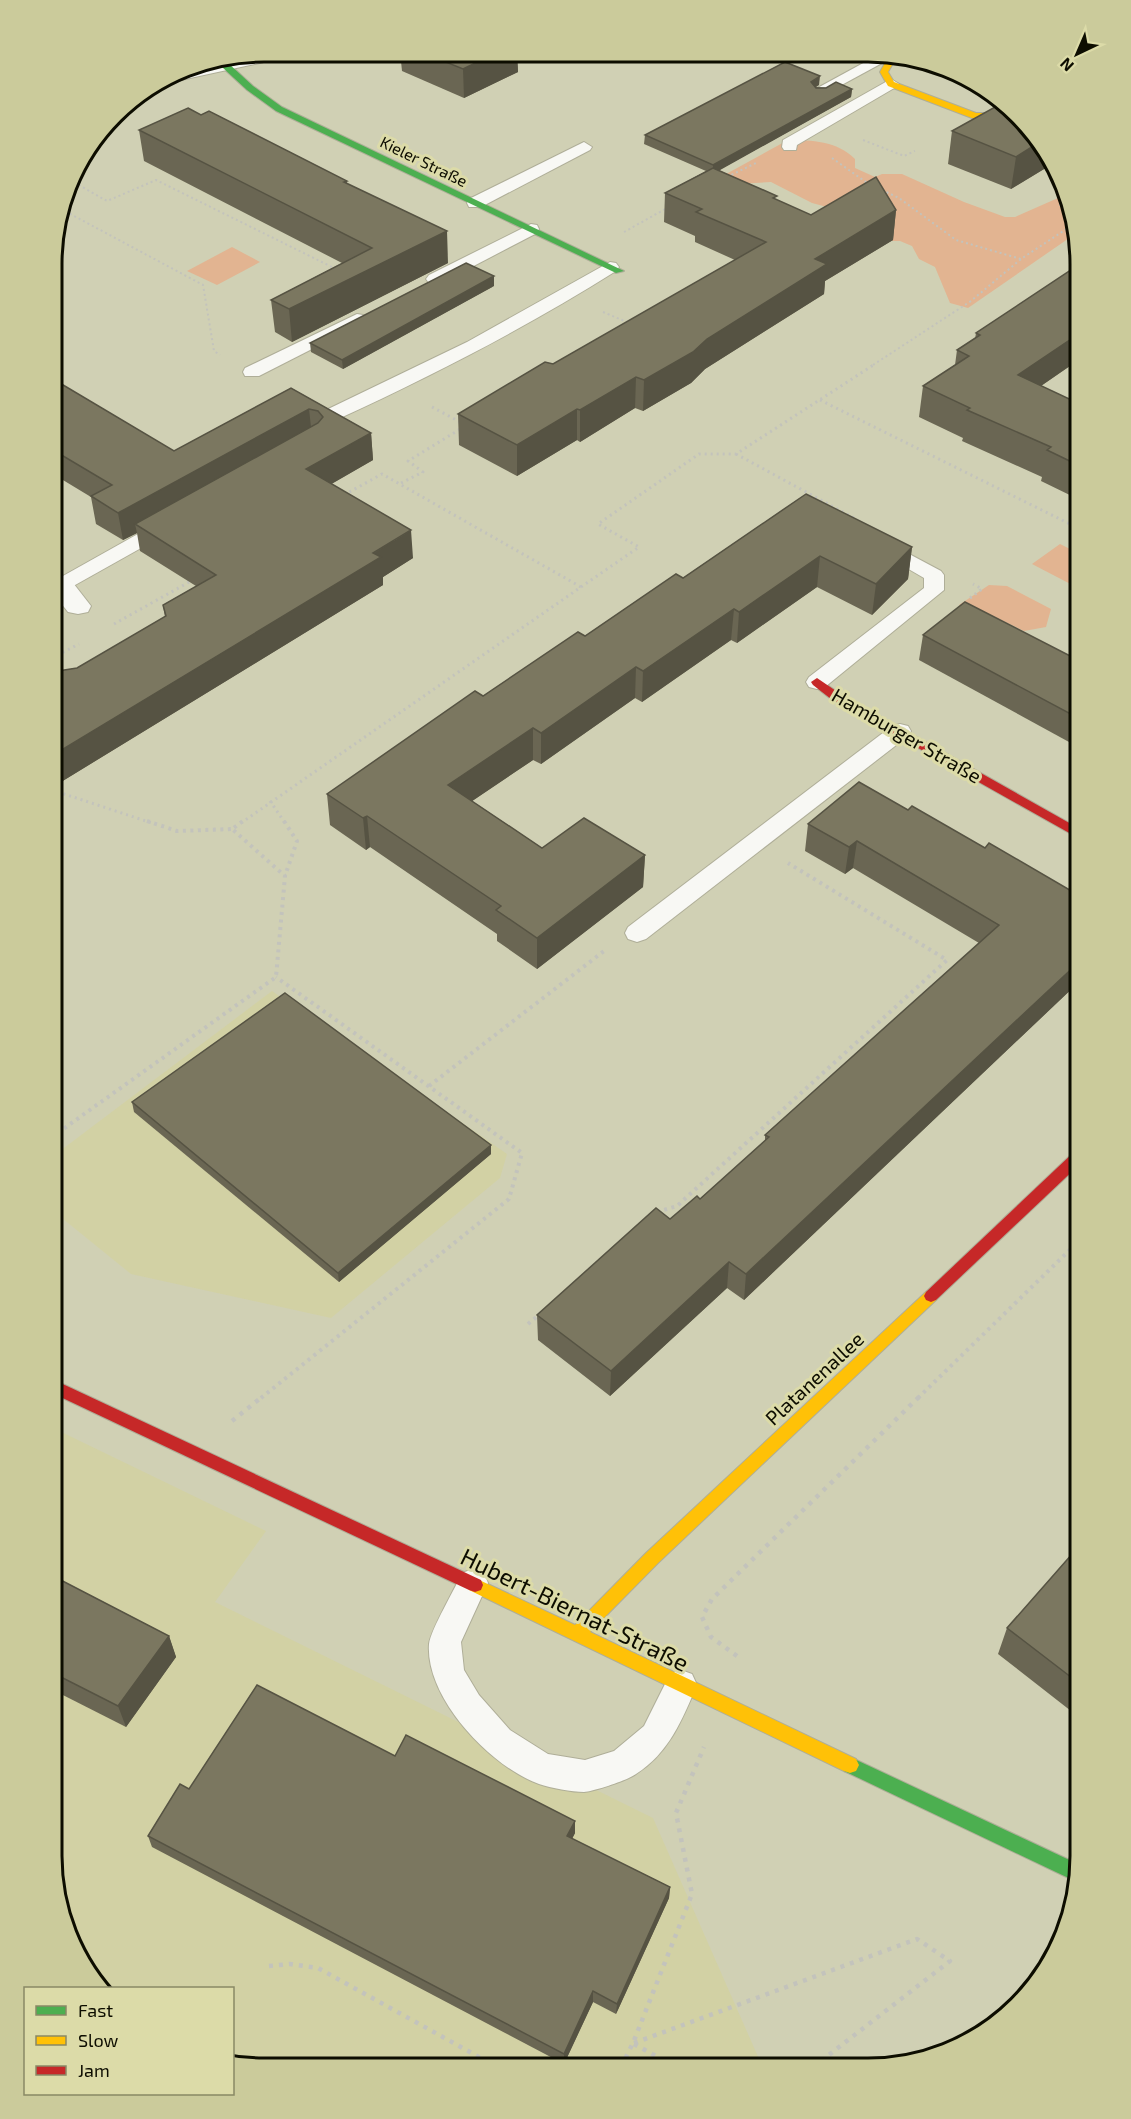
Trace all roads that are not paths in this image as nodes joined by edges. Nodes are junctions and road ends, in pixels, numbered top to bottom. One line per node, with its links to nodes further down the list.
1 (850, 62): 6 (lane)
2 (880, 62): 7 (lane)
3 (889, 63): 5 (street)
4 (225, 65): 11 (street, Kieler Straße)
5 (891, 84): 8 (street); 10 (lane)
6 (805, 85)
7 (820, 91)
8 (1003, 114)
9 (585, 147): 11 (lane)
10 (790, 147)
11 (475, 203): 12 (street, Kieler Straße)
12 (531, 229): 13 (street, Kieler Straße); 14 (lane)
13 (614, 269): 17 (lane)
14 (417, 288)
15 (375, 309): 16 (lane)
16 (252, 372)
17 (331, 415)
18 (182, 517): 20 (lane)
19 (865, 536): 23 (lane, Hamburger Straße)
20 (62, 579)
21 (62, 589): 22 (street)
22 (78, 606)
23 (817, 682): 24 (street, Hamburger Straße)
24 (900, 731): 25 (street, Hamburger Straße); 26 (lane)
25 (1070, 829)
26 (637, 933)
27 (1069, 1165): 30 (street, Platanenallee)
28 (62, 1391): 29 (street, Hubert-Biernat-Straße)
29 (473, 1583): 30 (street, Hubert-Biernat-Straße); 31 (lane)
30 (578, 1633): 31 (street, Hubert-Biernat-Straße)
31 (681, 1685): 32 (street, Hubert-Biernat-Straße)
32 (1069, 1870)

